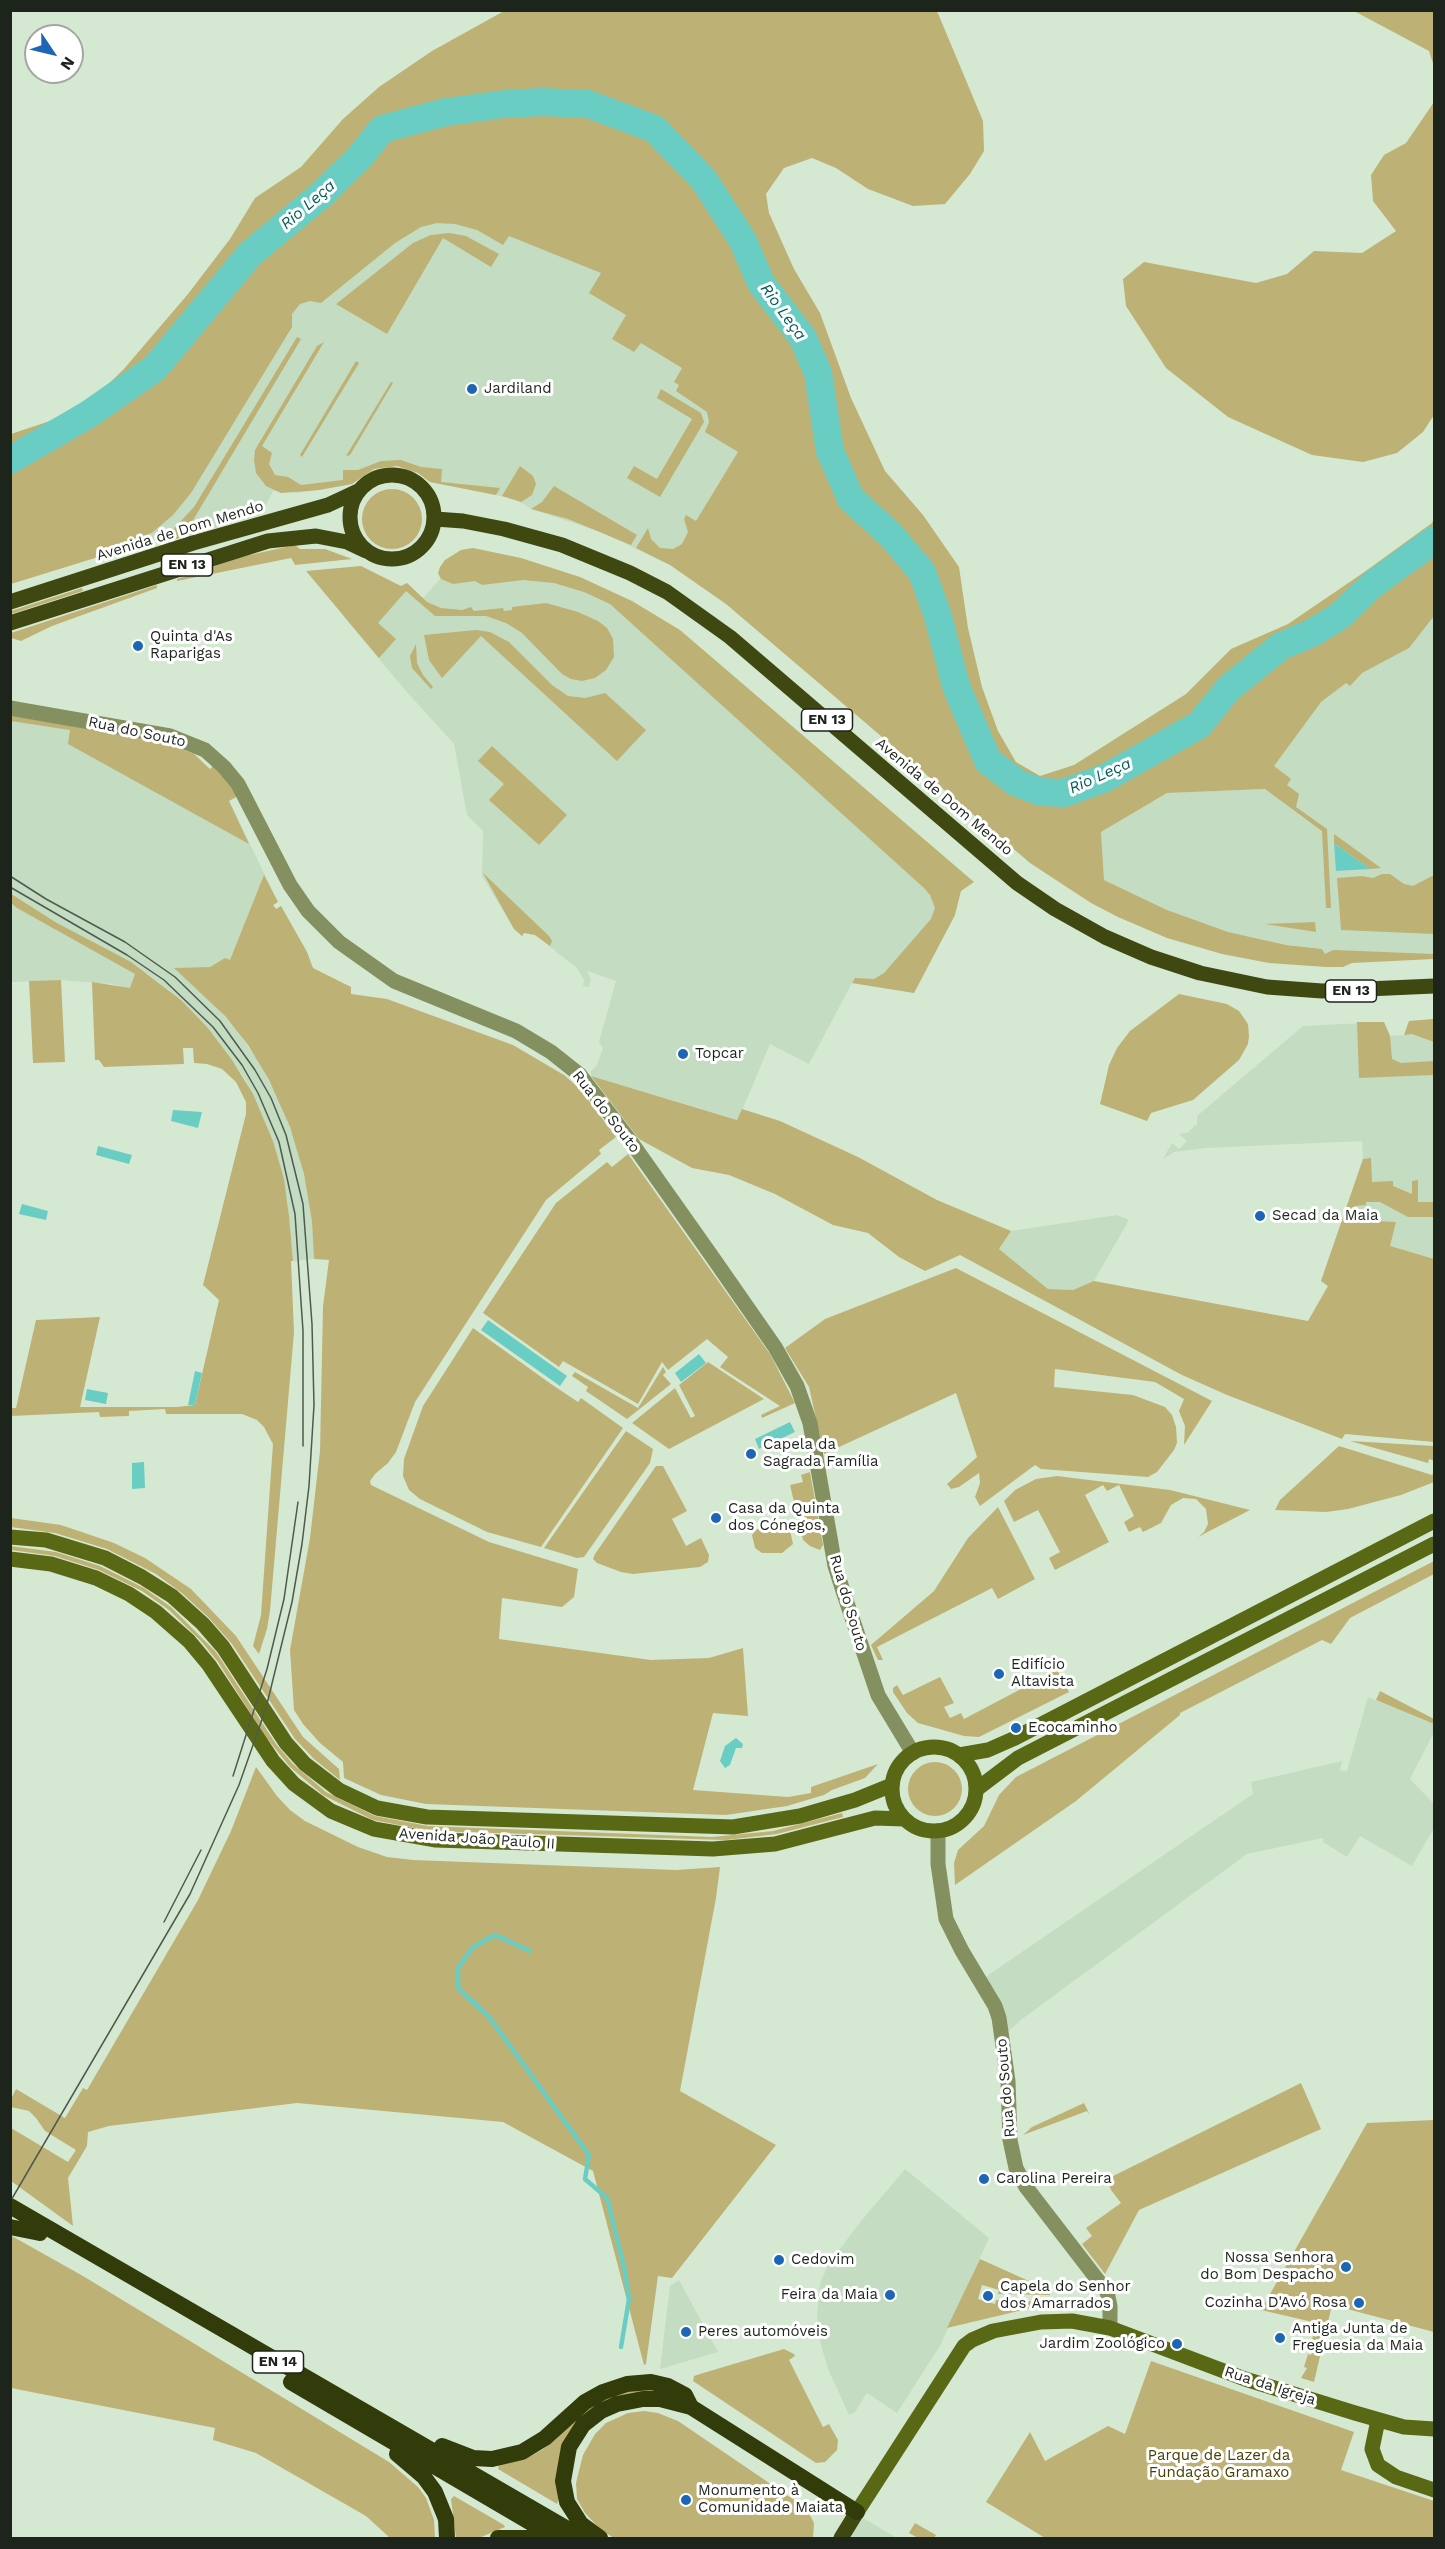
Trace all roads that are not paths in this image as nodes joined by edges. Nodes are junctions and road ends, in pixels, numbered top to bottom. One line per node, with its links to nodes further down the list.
1 (358, 491): 2 (main road, EN 13); 3 (main road); 4 (main road, Avenida de Dom Mendo / EN 13)
2 (435, 519): 3 (main road, EN 13); 7 (main road, Avenida de Dom Mendo / EN 13)
3 (366, 551): 5 (main road, EN 13)
4 (10, 602)
5 (10, 623)
6 (10, 708): 12 (street, Rua do Souto)
7 (1434, 986)
8 (1434, 1521): 13 (main road)
9 (10, 1537): 14 (main road, Avenida João Paulo II)
10 (1434, 1544): 15 (main road)
11 (10, 1559): 16 (main road, Avenida João Paulo II)
12 (913, 1753): 13 (main road); 14 (main road)
13 (959, 1755): 15 (main road)
14 (892, 1785): 16 (main road)
15 (977, 1789): 17 (main road)
16 (904, 1819): 17 (main road)
17 (938, 1831): 24 (street, Rua do Souto)
18 (10, 2199): 21 (highway)
19 (10, 2206): 21 (highway, EN 14)
20 (10, 2216): 23 (highway, EN 14)
21 (30, 2217): 29 (highway, EN 14)
22 (10, 2227): 23 (highway)
23 (40, 2233): 27 (highway, EN 14)
24 (1110, 2328): 26 (main road, Rua da Igreja); 31 (main road, Rua da Igreja)
25 (691, 2407): 29 (highway, EN 14); 31 (highway); 37 (highway)
26 (1378, 2420): 28 (main road, Rua da Igreja); 30 (main road)
27 (360, 2423): 32 (highway, EN 14); 35 (highway, EN 14)
28 (1434, 2429)
29 (416, 2440): 36 (highway, EN 14)
30 (1434, 2490)
31 (857, 2512): 38 (main road)
32 (447, 2538)
33 (498, 2538): 34 (highway)
34 (531, 2538)
35 (556, 2538)
36 (583, 2538)
37 (600, 2538)
38 (841, 2538)

